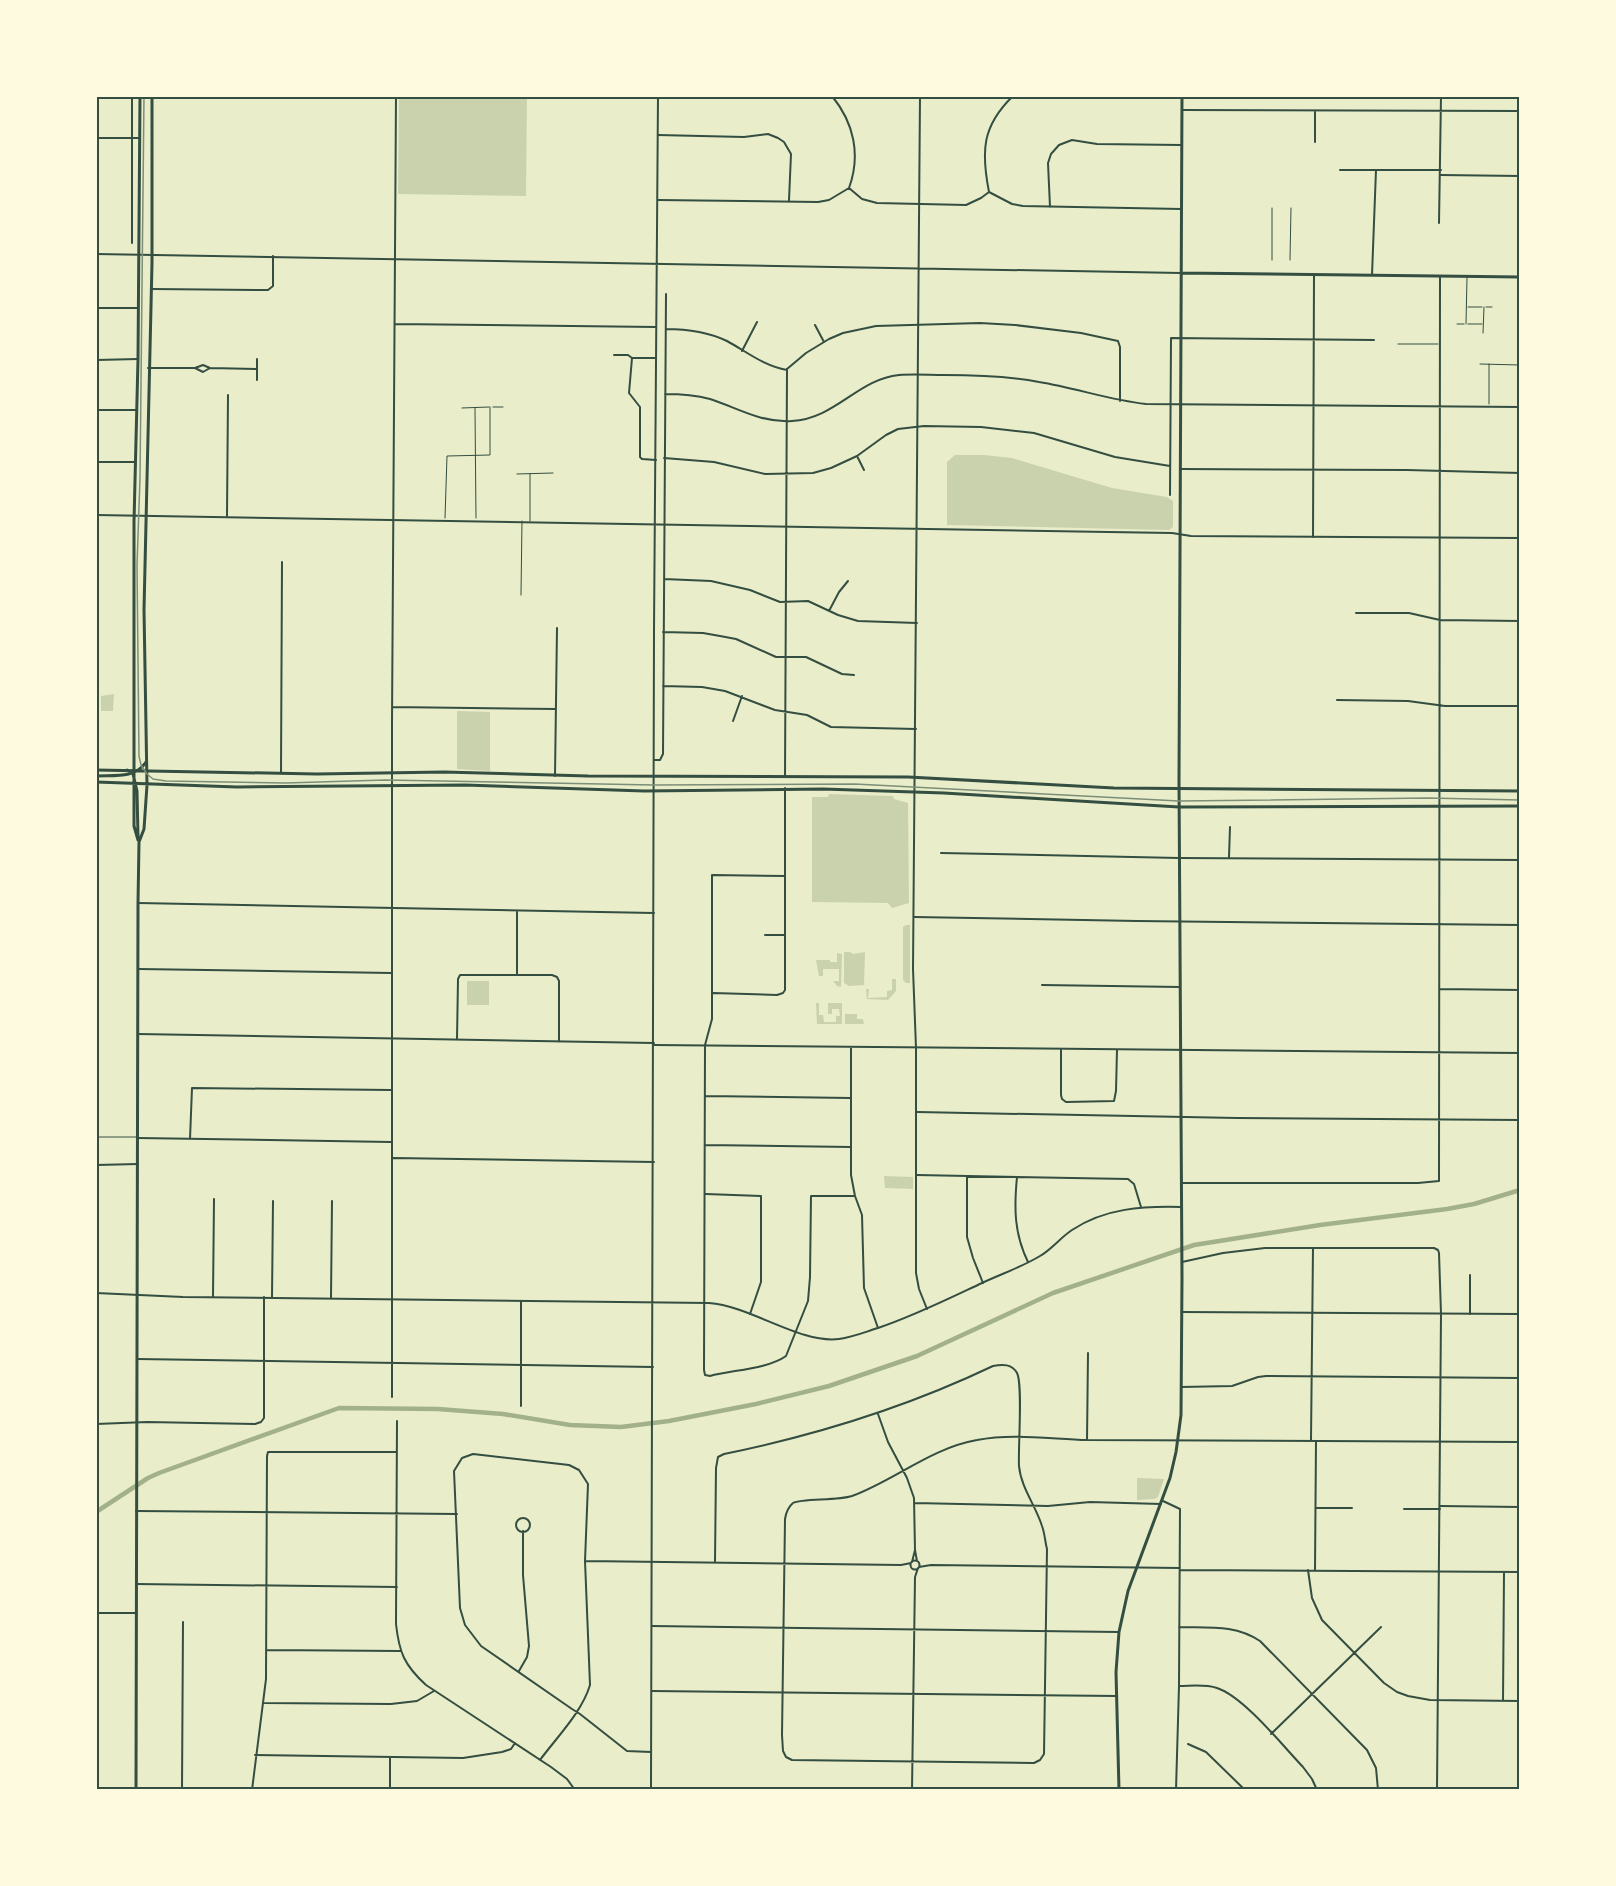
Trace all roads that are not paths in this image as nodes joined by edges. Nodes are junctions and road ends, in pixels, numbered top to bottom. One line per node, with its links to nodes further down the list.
1 (132, 96): 17 (street)
2 (140, 96): 18 (main road)
3 (152, 96): 39 (main road)
4 (396, 96): 41 (street)
5 (658, 96): 15 (street)
6 (832, 96): 26 (street)
7 (920, 96): 30 (street)
8 (1013, 96): 27 (street)
9 (1182, 96): 11 (main road)
10 (1441, 96): 13 (street)
11 (1182, 110): 12 (street); 20 (main road)
12 (1315, 111): 13 (street); 19 (street)
13 (1441, 111): 14 (street); 23 (street)
14 (1520, 111)
15 (658, 135): 28 (street); 29 (street)
16 (96, 138): 17 (street)
17 (132, 138): 18 (street); 36 (street)
18 (140, 138): 38 (main road)
19 (1315, 142)
20 (1182, 145): 31 (street); 34 (main road)
21 (1340, 170): 22 (street)
22 (1376, 170): 23 (street); 48 (street)
23 (1441, 170): 24 (street)
24 (1441, 175): 25 (street); 35 (street)
25 (1520, 176)
26 (849, 188): 29 (street); 30 (street)
27 (989, 192): 30 (street); 31 (street)
28 (658, 200): 29 (street); 44 (street)
29 (789, 202)
30 (919, 204): 45 (street)
31 (1050, 207): 34 (street)
32 (1272, 208): 42 (lane)
33 (1291, 208): 43 (lane)
34 (1182, 209): 46 (main road)
35 (1439, 223)
36 (132, 243)
37 (96, 254): 38 (street)
38 (138, 254): 39 (street); 58 (main road)
39 (152, 254): 40 (street); 52 (main road)
40 (273, 256): 41 (street); 52 (street)
41 (394, 259): 44 (street); 61 (street)
42 (1272, 260)
43 (1290, 260)
44 (657, 263): 45 (street); 66 (street)
45 (919, 268): 46 (street); 62 (street)
46 (1181, 273): 47 (main road); 69 (main road)
47 (1314, 275): 48 (main road); 70 (street)
48 (1372, 275): 49 (main road)
49 (1440, 276): 50 (main road); 74 (street)
50 (1467, 277): 51 (main road); 54 (lane)
51 (1520, 277)
52 (151, 289): 85 (main road)
53 (666, 294): 67 (street)
54 (1466, 307): 55 (lane); 64 (lane)
55 (1484, 307): 56 (lane); 60 (lane)
56 (1492, 307)
57 (96, 308): 58 (street)
58 (138, 308): 81 (main road)
59 (757, 322): 75 (street)
60 (1484, 323): 64 (lane); 68 (lane)
61 (395, 324): 66 (street); 130 (street)
62 (919, 324): 72 (street); 90 (street); 94 (street)
63 (1457, 324): 64 (lane)
64 (1466, 324)
65 (815, 325): 72 (street)
66 (657, 327): 78 (street)
67 (665, 329): 75 (street); 92 (street)
68 (1483, 333)
69 (1181, 339): 70 (street); 95 (street); 96 (main road)
70 (1313, 340): 71 (street); 97 (street)
71 (1374, 340)
72 (824, 342): 89 (street)
73 (1398, 344): 74 (lane)
74 (1440, 344): 98 (street)
75 (742, 351): 89 (street)
76 (614, 355): 77 (street)
77 (632, 358): 78 (street); 112 (street)
78 (656, 358): 112 (street)
79 (257, 359): 88 (street)
80 (96, 360): 81 (street)
81 (138, 360): 106 (main road)
82 (1480, 364): 83 (lane)
83 (1489, 364): 84 (lane); 99 (lane)
84 (1520, 365)
85 (148, 368): 86 (street); 128 (main road)
86 (195, 368): 87 (street); 87 (street)
87 (210, 368): 88 (street)
88 (257, 369): 91 (street)
89 (787, 370): 107 (street)
90 (918, 375): 94 (street); 107 (street); 108 (street)
91 (257, 380)
92 (665, 394): 107 (street); 111 (street)
93 (228, 395): 129 (street)
94 (1119, 401): 95 (street)
95 (1170, 404): 96 (street); 115 (street)
96 (1181, 404): 97 (street); 116 (main road)
97 (1313, 405): 98 (street); 118 (street)
98 (1440, 406): 99 (street); 119 (street)
99 (1489, 406): 100 (street)
100 (1520, 406)
101 (490, 407): 102 (lane); 104 (lane); 109 (lane)
102 (503, 407)
103 (462, 408): 104 (lane)
104 (475, 408): 109 (lane)
105 (96, 410): 106 (street)
106 (137, 410): 114 (main road)
107 (787, 421): 124 (street)
108 (918, 427): 110 (street); 115 (street); 138 (street)
109 (475, 456): 131 (lane); 132 (lane)
110 (857, 456): 117 (street); 124 (street)
111 (664, 458): 124 (street); 136 (street)
112 (656, 460): 135 (street)
113 (96, 462): 114 (street)
114 (135, 462): 126 (main road)
115 (1170, 466): 125 (street)
116 (1180, 469): 118 (street); 139 (main road)
117 (864, 470)
118 (1313, 470): 119 (street); 140 (street)
119 (1440, 471): 121 (street); 141 (street)
120 (553, 473): 123 (lane)
121 (1520, 473)
122 (517, 474): 123 (lane)
123 (530, 474): 134 (lane)
124 (788, 474): 137 (street)
125 (1170, 495)
126 (134, 514): 127 (street); 128 (street); 175 (main road)
127 (96, 515)
128 (148, 515): 129 (street); 170 (main road)
129 (226, 516): 130 (street)
130 (393, 519): 131 (street); 162 (street)
131 (445, 520): 132 (street)
132 (476, 520): 133 (street)
133 (522, 521): 134 (street); 146 (lane)
134 (530, 521): 135 (street)
135 (656, 523): 136 (street); 165 (street)
136 (664, 524): 137 (street); 144 (street)
137 (787, 526): 138 (street); 147 (street)
138 (918, 528): 139 (street); 152 (street)
139 (1180, 535): 140 (street); 187 (main road)
140 (1313, 537): 141 (street)
141 (1440, 538): 142 (street); 150 (street)
142 (1520, 538)
143 (282, 562): 176 (street)
144 (664, 579): 147 (street); 154 (street)
145 (848, 581): 148 (street)
146 (521, 596)
147 (786, 602): 148 (street); 155 (street)
148 (829, 611): 152 (street)
149 (1356, 613): 150 (street)
150 (1440, 620): 151 (street); 160 (street)
151 (1520, 621)
152 (917, 623): 168 (street)
153 (557, 628): 163 (street)
154 (663, 632): 155 (street); 157 (street)
155 (786, 657): 156 (street); 164 (street)
156 (854, 675)
157 (663, 686): 158 (street); 166 (street)
158 (742, 696): 164 (street); 167 (street)
159 (1337, 700): 160 (street)
160 (1439, 705): 161 (street); 188 (street)
161 (1520, 706)
162 (392, 707): 163 (street); 174 (street)
163 (556, 709): 178 (street)
164 (785, 712): 168 (street); 180 (street)
165 (654, 714): 166 (street); 169 (street)
166 (663, 714): 169 (street)
167 (733, 721)
168 (916, 729): 181 (street)
169 (654, 760): 179 (street)
170 (146, 761): 171 (main road); 173 (main road)
171 (141, 769): 173 (main road); 175 (main road)
172 (96, 770): 175 (main road)
173 (147, 770): 176 (main road); 184 (main road)
174 (392, 771): 176 (main road); 178 (main road); 185 (street)
175 (133, 772): 177 (main road); 183 (main road)
176 (281, 773)
177 (96, 776)
178 (555, 776): 179 (main road)
179 (654, 776): 180 (main road); 189 (street)
180 (785, 777): 181 (main road)
181 (915, 777): 187 (main road); 190 (street)
182 (96, 782): 183 (main road)
183 (135, 784): 184 (main road); 196 (main road)
184 (147, 785): 185 (main road); 196 (main road)
185 (392, 786): 189 (main road); 204 (street)
186 (784, 788): 189 (main road); 190 (main road); 202 (street)
187 (1179, 789): 188 (main road); 194 (main road)
188 (1439, 790): 191 (main road); 192 (street)
189 (654, 791): 206 (street)
190 (915, 792): 194 (main road); 207 (street)
191 (1520, 792)
192 (1439, 805): 193 (main road); 194 (main road); 200 (street)
193 (1520, 806)
194 (1179, 807): 198 (main road)
195 (1230, 827): 199 (street)
196 (139, 842): 203 (main road)
197 (941, 853): 198 (street)
198 (1179, 858): 199 (street); 208 (main road)
199 (1229, 858): 200 (street)
200 (1440, 859): 201 (street); 209 (street)
201 (1520, 860)
202 (785, 876): 212 (street); 220 (street)
203 (138, 903): 204 (street); 213 (main road)
204 (392, 908): 205 (street); 214 (street)
205 (517, 910): 206 (street); 215 (street)
206 (654, 913): 225 (street)
207 (913, 917): 208 (street); 228 (street)
208 (1179, 921): 209 (street); 217 (main road)
209 (1440, 923): 210 (street); 218 (street)
210 (1520, 925)
211 (765, 935): 212 (street)
212 (785, 935): 220 (street)
213 (137, 969): 214 (street); 221 (main road)
214 (391, 973): 222 (street)
215 (517, 975): 223 (street); 224 (street)
216 (1042, 985): 217 (street)
217 (1180, 987): 231 (main road)
218 (1440, 989): 219 (street); 232 (street)
219 (1520, 990)
220 (712, 993): 226 (street)
221 (138, 1034): 222 (street); 242 (main road)
222 (391, 1039): 223 (street); 234 (street)
223 (457, 1039): 224 (street)
224 (559, 1042): 225 (street)
225 (654, 1044): 226 (street); 248 (street)
226 (705, 1045): 227 (street); 235 (street)
227 (851, 1047): 228 (street); 236 (street)
228 (916, 1048): 229 (street); 237 (street)
229 (1061, 1049): 230 (street); 230 (street)
230 (1117, 1050): 231 (street)
231 (1181, 1052): 232 (street); 238 (main road)
232 (1439, 1053): 233 (street); 239 (street)
233 (1520, 1053)
234 (391, 1090): 243 (street); 244 (street)
235 (705, 1096): 236 (street); 245 (street)
236 (851, 1098): 246 (street)
237 (916, 1112): 238 (street); 251 (street)
238 (1181, 1117): 239 (street); 254 (main road)
239 (1440, 1120): 240 (street); 254 (street)
240 (1520, 1120)
241 (96, 1137): 242 (lane)
242 (138, 1137): 243 (street); 249 (main road)
243 (190, 1139): 244 (street)
244 (391, 1142): 247 (street)
245 (705, 1145): 246 (street); 255 (street)
246 (851, 1147): 256 (street)
247 (391, 1158): 248 (street); 273 (street)
248 (654, 1162): 275 (street)
249 (138, 1164): 250 (street); 268 (main road)
250 (96, 1165)
251 (917, 1175): 252 (street); 277 (street)
252 (967, 1176): 253 (street); 266 (street)
253 (1017, 1177): 260 (street); 263 (street)
254 (1182, 1183): 261 (main road)
255 (705, 1194): 276 (street); 280 (street)
256 (855, 1196): 284 (street); 285 (street)
257 (214, 1199): 269 (street)
258 (273, 1201): 271 (street)
259 (332, 1201): 272 (street)
260 (1141, 1207): 261 (street); 263 (street)
261 (1182, 1207): 264 (main road)
262 (1312, 1247): 264 (street); 279 (street); 281 (street)
263 (1029, 1262): 266 (street)
264 (1182, 1262): 278 (main road)
265 (1470, 1275): 282 (street)
266 (983, 1283): 277 (street)
267 (96, 1293): 268 (street)
268 (137, 1295): 269 (street); 287 (main road)
269 (213, 1296): 270 (street)
270 (264, 1297): 271 (street); 288 (street)
271 (272, 1298): 272 (street)
272 (331, 1298): 273 (street)
273 (391, 1299): 274 (street); 289 (street)
274 (521, 1301): 275 (street); 290 (street)
275 (653, 1303): 276 (street); 291 (street)
276 (704, 1303): 280 (street); 285 (street)
277 (927, 1309): 284 (street)
278 (1182, 1311): 279 (street); 295 (main road)
279 (1312, 1312): 281 (street); 292 (street)
280 (750, 1314): 285 (street)
281 (1441, 1314): 282 (street); 293 (street)
282 (1470, 1314): 283 (street)
283 (1520, 1314)
284 (878, 1328): 285 (street)
285 (796, 1331)
286 (1088, 1353): 303 (street)
287 (137, 1359): 288 (street); 300 (main road)
288 (264, 1361): 289 (street); 300 (street)
289 (391, 1363): 290 (street); 296 (street)
290 (521, 1365): 291 (street); 297 (street)
291 (652, 1367): 325 (street)
292 (1311, 1376): 293 (street); 295 (street); 305 (street)
293 (1441, 1377): 294 (street); 307 (street)
294 (1520, 1378)
295 (1181, 1387): 304 (main road)
296 (392, 1397)
297 (521, 1406)
298 (878, 1414): 302 (street); 310 (street); 327 (street)
299 (396, 1421): 309 (street)
300 (136, 1423): 301 (street); 319 (main road)
301 (96, 1424)
302 (1019, 1438): 303 (street); 310 (street); 313 (street)
303 (1087, 1440): 304 (street)
304 (1178, 1440): 305 (street); 311 (main road)
305 (1311, 1440): 306 (street)
306 (1316, 1441): 307 (street); 315 (street)
307 (1440, 1441): 308 (street); 317 (street)
308 (1520, 1442)
309 (396, 1452): 320 (street); 321 (street)
310 (903, 1471): 312 (street); 329 (street)
311 (1162, 1502): 313 (street); 333 (main road); 335 (street)
312 (915, 1503): 313 (street); 324 (street)
313 (1033, 1505): 332 (street)
314 (1520, 1507): 317 (street)
315 (1316, 1508): 316 (street); 337 (street)
316 (1352, 1508)
317 (1440, 1508): 318 (street); 338 (street)
318 (1404, 1509)
319 (136, 1511): 320 (street); 342 (main road)
320 (267, 1512): 321 (street); 343 (street)
321 (397, 1514): 322 (street); 344 (street)
322 (457, 1514): 326 (street); 358 (street)
323 (523, 1532): 323 (street); 358 (street)
324 (915, 1550): 328 (street); 330 (street)
325 (652, 1561): 326 (street); 327 (street); 348 (street)
326 (585, 1562): 371 (street)
327 (715, 1562): 329 (street)
328 (918, 1562): 330 (street); 331 (street); 334 (street)
329 (784, 1563): 330 (street); 351 (street)
330 (911, 1565): 334 (street); 341 (street)
331 (931, 1565): 332 (street); 334 (street)
332 (1047, 1567): 333 (street); 353 (street)
333 (1136, 1567): 335 (street); 354 (main road)
334 (918, 1568): 341 (street)
335 (1180, 1569): 336 (street); 349 (street)
336 (1308, 1570): 337 (street); 357 (street)
337 (1315, 1570): 338 (street)
338 (1439, 1571): 339 (street); 367 (street)
339 (1504, 1572): 340 (street); 368 (street)
340 (1520, 1572)
341 (915, 1578): 352 (street)
342 (136, 1584): 343 (street); 346 (main road)
343 (267, 1586): 344 (street); 355 (street)
344 (397, 1587): 356 (street)
345 (96, 1613): 346 (street)
346 (136, 1613): 380 (main road)
347 (183, 1622): 381 (street)
348 (652, 1626): 351 (street); 361 (street)
349 (1179, 1627): 359 (street); 364 (street)
350 (1381, 1627): 357 (street)
351 (783, 1628): 352 (street); 362 (street)
352 (914, 1630): 353 (street); 363 (street)
353 (1046, 1632): 354 (street); 365 (street)
354 (1119, 1632): 366 (main road)
355 (266, 1650): 356 (street); 370 (street)
356 (400, 1651): 360 (street)
357 (1354, 1652): 364 (street); 367 (street)
358 (519, 1671): 371 (street)
359 (1179, 1686): 372 (street); 388 (street)
360 (434, 1691): 370 (street); 373 (street)
361 (651, 1691): 362 (street); 375 (street)
362 (782, 1693): 363 (street); 379 (street)
363 (914, 1694): 365 (street); 379 (street)
364 (1312, 1694): 372 (street); 391 (street)
365 (1044, 1696): 366 (street); 379 (street)
366 (1117, 1696): 387 (main road)
367 (1438, 1700): 368 (street); 392 (street)
368 (1503, 1701): 369 (street)
369 (1520, 1701)
370 (264, 1703): 376 (street)
371 (576, 1712): 375 (street); 378 (street)
372 (1271, 1734): 390 (street)
373 (515, 1743): 377 (street); 378 (street)
374 (1188, 1744): 389 (street)
375 (651, 1752): 385 (street)
376 (255, 1755): 377 (street); 382 (street)
377 (390, 1758): 383 (street)
378 (540, 1760): 384 (street)
379 (913, 1761): 386 (street)
380 (136, 1790)
381 (182, 1790)
382 (252, 1790)
383 (390, 1790)
384 (575, 1790)
385 (651, 1790)
386 (912, 1790)
387 (1119, 1790)
388 (1176, 1790)
389 (1245, 1790)
390 (1317, 1790)
391 (1378, 1790)
392 (1437, 1790)

